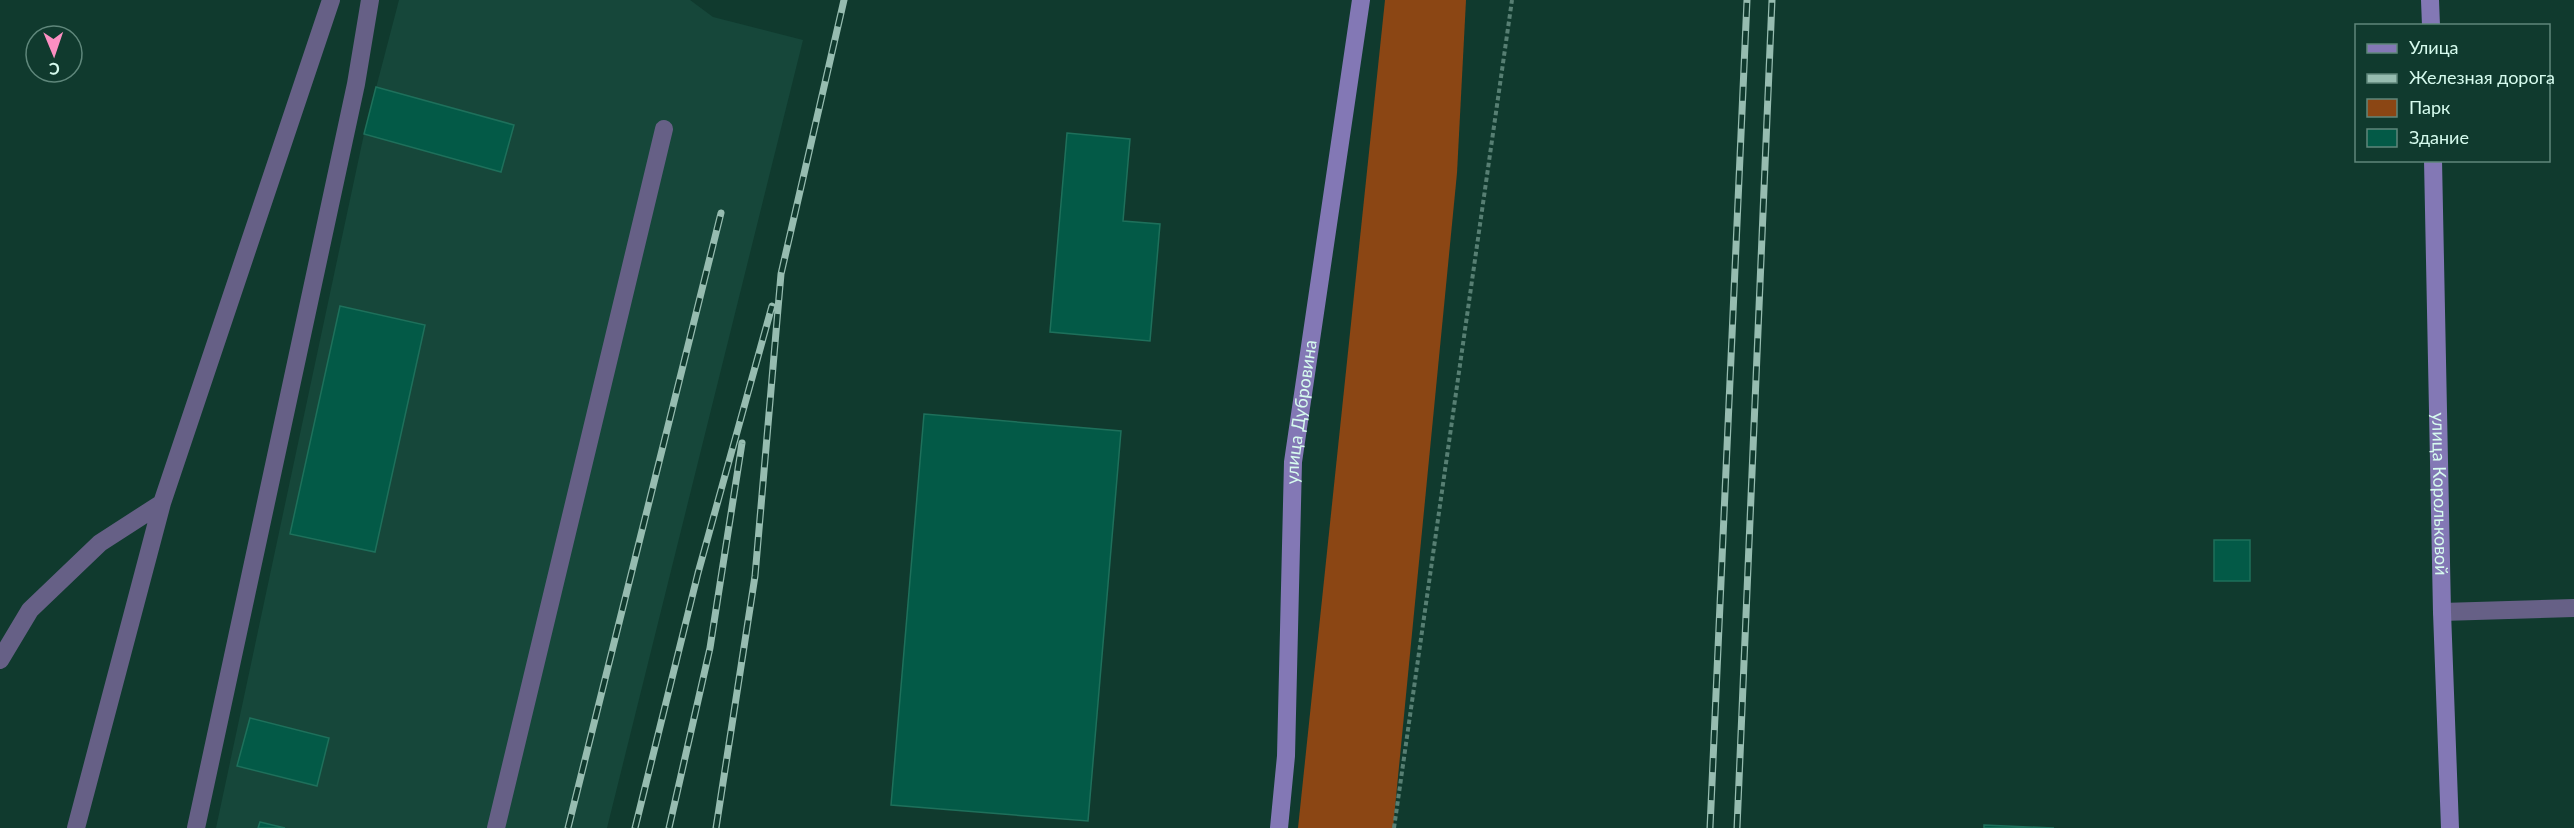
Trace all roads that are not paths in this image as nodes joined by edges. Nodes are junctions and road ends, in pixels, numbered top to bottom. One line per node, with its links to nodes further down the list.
1 (331, 0): 8 (street)
2 (370, 0): 13 (street)
3 (1361, 0): 15 (main road, улица Дубровина)
4 (2430, 0): 5 (main road)
5 (2431, 24)
6 (664, 129): 14 (street)
7 (2433, 162): 10 (main road, улица Корольковой)
8 (162, 503): 11 (street); 12 (street)
9 (2574, 609): 10 (street)
10 (2442, 612): 16 (main road, улица Корольковой)
11 (0, 660)
12 (76, 828)
13 (196, 828)
14 (496, 828)
15 (1279, 828)
16 (2450, 828)

